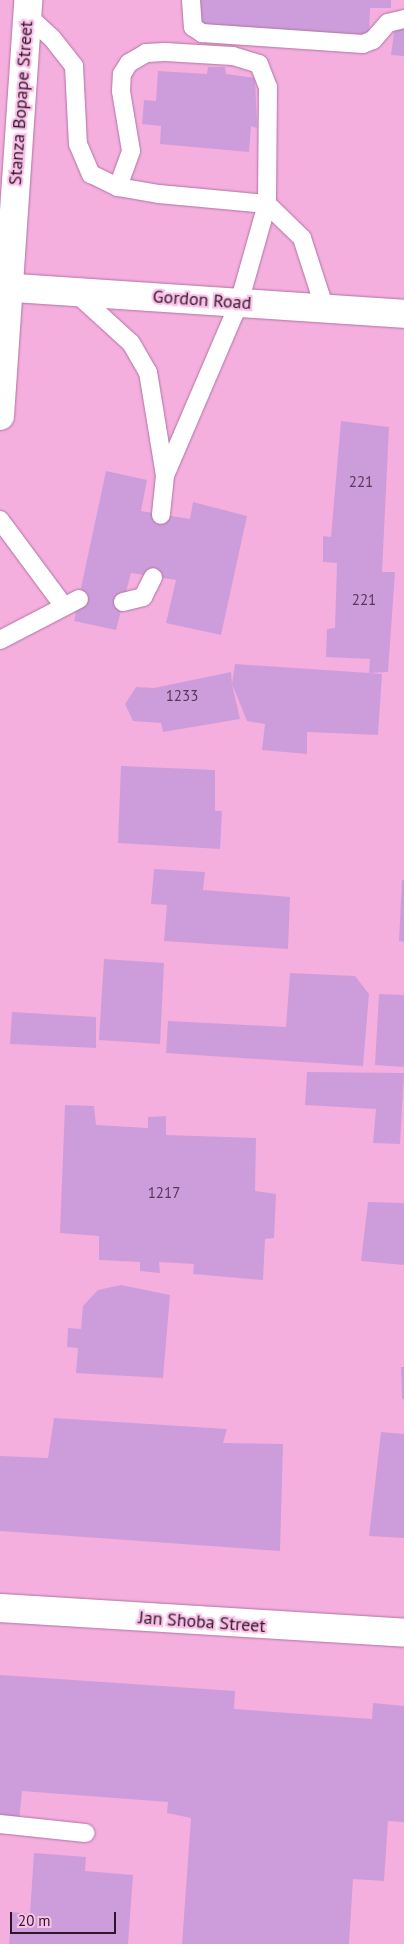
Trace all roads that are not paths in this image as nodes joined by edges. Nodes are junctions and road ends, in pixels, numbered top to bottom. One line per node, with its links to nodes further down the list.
1 (191, 0): 3 (lane)
2 (28, 8): 4 (lane); 6 (main road, Stanza Bopape Street)
3 (404, 19)
4 (118, 187): 5 (lane); 5 (lane)
5 (267, 204): 8 (lane); 9 (lane)
6 (4, 287): 7 (main road, Gordon Road); 11 (main road, Stanza Bopape Street)
7 (75, 292): 8 (main road, Gordon Road); 12 (lane)
8 (238, 303): 9 (main road, Gordon Road); 12 (lane)
9 (325, 308): 10 (main road, Gordon Road)
10 (404, 314)
11 (0, 416)
12 (165, 476): 13 (lane)
13 (161, 515)
14 (0, 520): 17 (lane)
15 (153, 577): 16 (lane)
16 (123, 602)
17 (0, 640)
18 (0, 1608): 19 (main road, Jan Shoba Street)
19 (404, 1633)
20 (0, 1824): 21 (lane)
21 (86, 1833)

